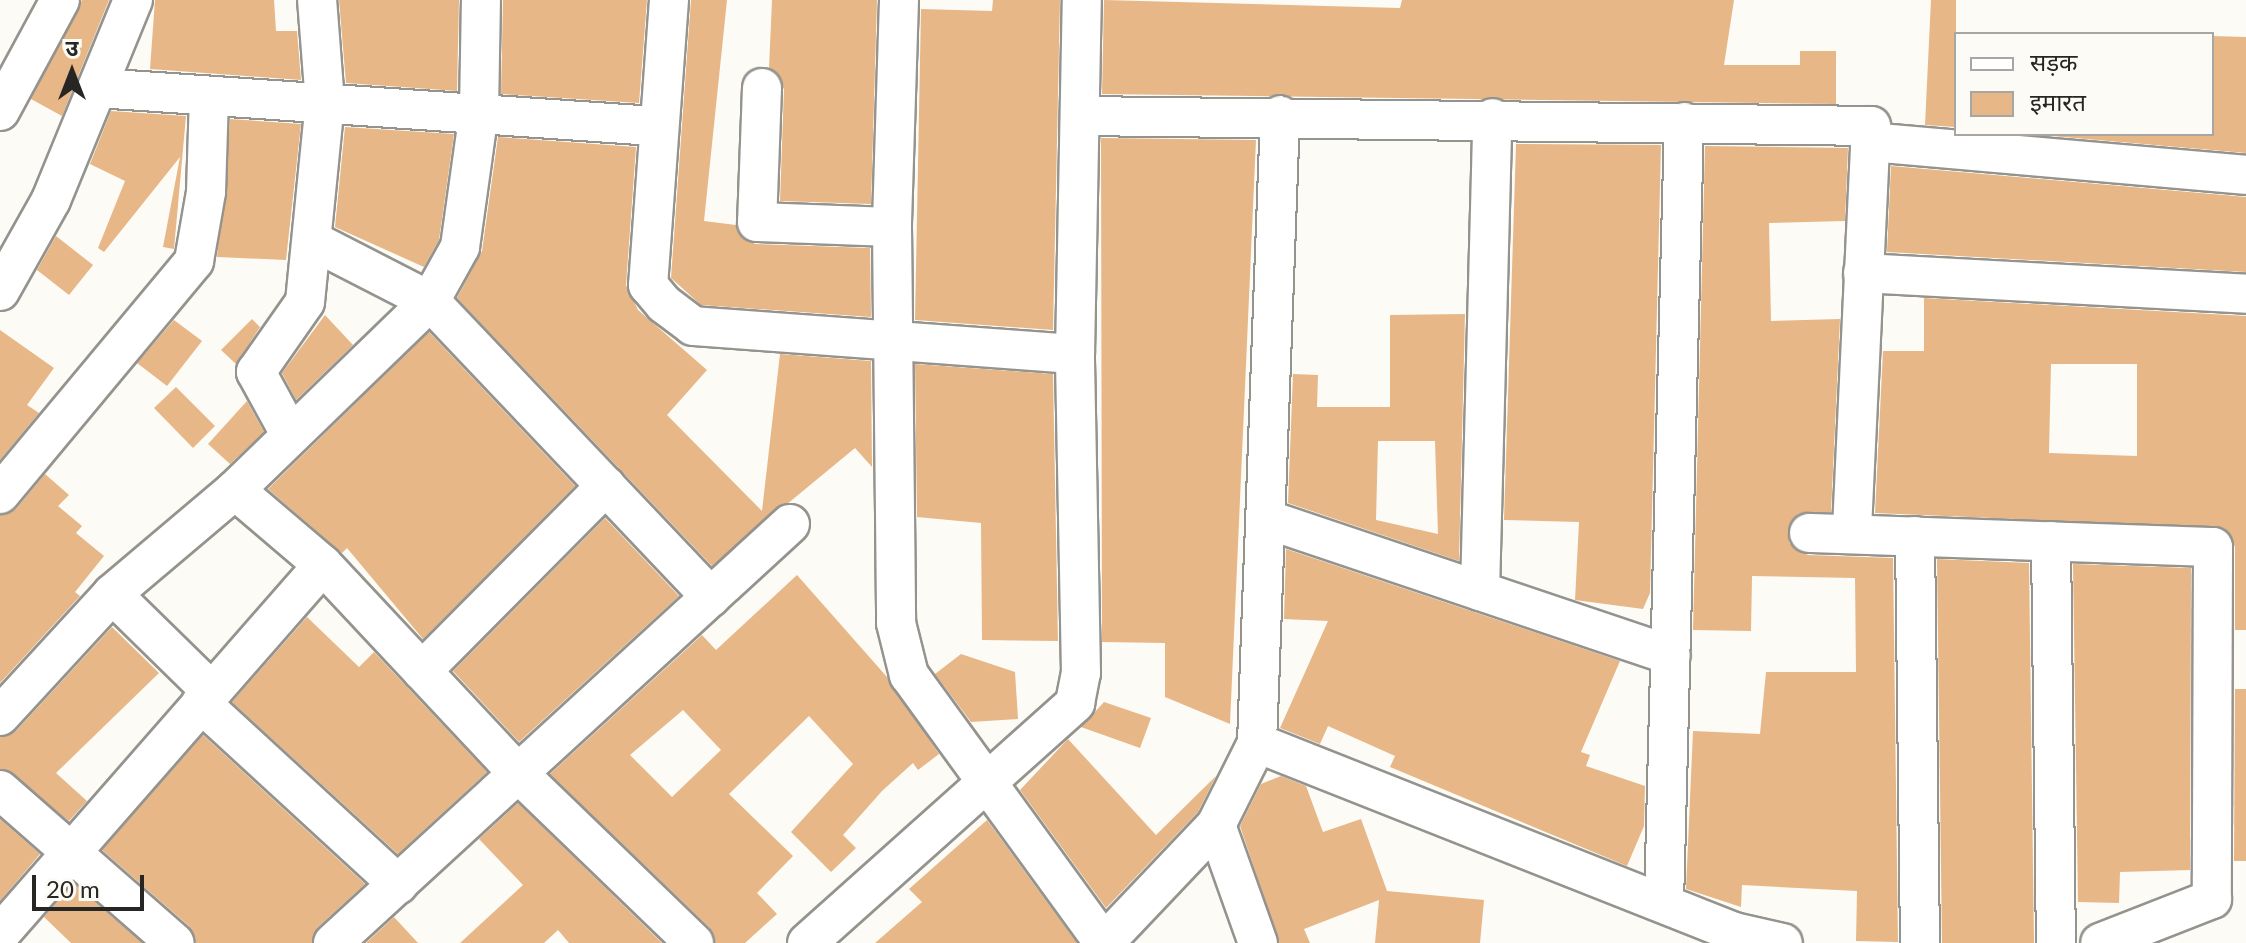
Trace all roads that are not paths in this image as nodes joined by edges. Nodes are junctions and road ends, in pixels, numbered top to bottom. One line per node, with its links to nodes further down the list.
1 (60, 0): 12 (street)
2 (133, 0): 8 (street)
3 (317, 0): 11 (street)
4 (481, 0): 13 (street)
5 (669, 0): 18 (street)
6 (899, 0): 21 (street)
7 (1082, 0): 15 (street)
8 (98, 88): 10 (street); 24 (street)
9 (762, 88): 21 (street)
10 (209, 96): 11 (street); 32 (street)
11 (325, 103): 13 (street); 22 (street)
12 (0, 111)
13 (479, 112): 18 (street); 26 (street)
14 (1280, 115): 15 (street); 16 (street); 33 (street)
15 (1080, 116): 28 (street)
16 (1492, 118): 17 (street); 40 (street)
17 (1684, 122): 19 (street); 43 (street)
18 (654, 126): 27 (street)
19 (1870, 142): 20 (street); 23 (street)
20 (2246, 175)
21 (892, 227): 27 (street)
22 (315, 242): 26 (street); 29 (street)
23 (1863, 273): 25 (street); 36 (street)
24 (0, 291)
25 (2246, 294)
26 (430, 301): 29 (street); 30 (street)
27 (895, 346): 28 (street); 49 (street)
28 (1075, 354): 49 (street)
29 (290, 434): 31 (street)
30 (606, 486): 42 (street); 44 (street)
31 (235, 490): 39 (street); 41 (street)
32 (0, 494)
33 (1266, 519): 40 (street); 47 (street)
34 (790, 524): 42 (street)
35 (1809, 533): 36 (street)
36 (1852, 534): 37 (street)
37 (1915, 536): 38 (street); 63 (street)
38 (2051, 541): 64 (street); 65 (street)
39 (323, 565): 44 (street); 45 (street)
40 (1480, 591): 43 (street)
41 (112, 594): 45 (street); 46 (street)
42 (711, 597): 48 (street)
43 (1671, 655): 54 (street)
44 (422, 671): 48 (street)
45 (206, 697): 52 (street); 53 (street)
46 (0, 716)
47 (1257, 743): 51 (street); 54 (street)
48 (517, 772): 53 (street); 58 (street)
49 (987, 787): 59 (street); 60 (street)
50 (0, 790): 52 (street)
51 (1216, 825): 60 (street); 61 (street)
52 (71, 851): 55 (street); 56 (street)
53 (398, 884): 57 (street)
54 (1664, 903): 62 (street)
55 (0, 934)
56 (175, 943)
57 (333, 943)
58 (694, 943)
59 (807, 943)
60 (1104, 943)
61 (1258, 943)
62 (1783, 943)
63 (1920, 943)
64 (2056, 943)
65 (2100, 943)

